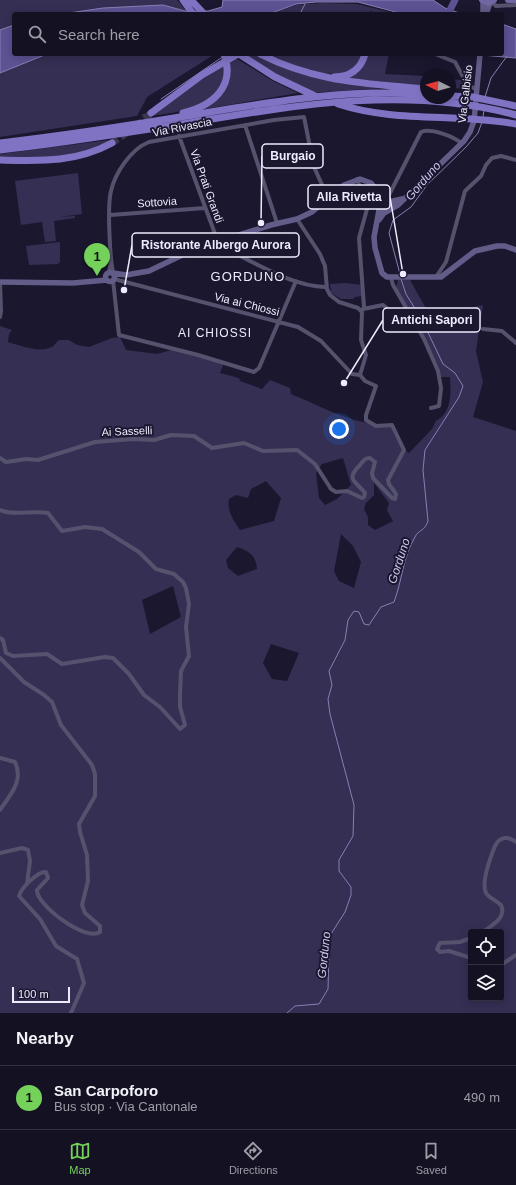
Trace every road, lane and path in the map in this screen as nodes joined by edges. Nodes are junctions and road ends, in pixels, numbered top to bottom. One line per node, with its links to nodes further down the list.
1 (183, 0): 8 (highway)
2 (191, 0): 9 (highway)
3 (508, 0): 4 (main road)
4 (516, 0)
5 (483, 1): 6 (main road); 10 (main road)
6 (493, 1): 7 (street); 10 (main road)
7 (516, 5)
8 (191, 11)
9 (202, 12)
10 (485, 12)
11 (225, 56): 28 (highway)
12 (238, 56): 26 (highway)
13 (242, 56): 29 (highway)
14 (265, 56): 18 (highway)
15 (364, 56): 18 (highway)
16 (440, 56): 20 (street)
17 (480, 56): 20 (main road, Via Galbisio)
18 (305, 72): 19 (highway)
19 (420, 88)
20 (477, 89): 34 (main road, Via Galbisio)
21 (420, 94): 28 (highway)
22 (456, 94): 24 (highway)
23 (456, 97): 24 (highway)
24 (465, 98): 25 (highway); 27 (highway); 35 (highway)
25 (516, 106)
26 (151, 113)
27 (516, 115)
28 (139, 124): 32 (highway)
29 (516, 124)
30 (245, 125): 31 (street, Via Rivascia); 42 (street, Via Rivascia); 50 (street)
31 (179, 136): 45 (street, Via Prati Grandi); 47 (street, Via Rivascia)
32 (0, 143)
33 (112, 143): 36 (highway)
34 (461, 143): 41 (street); 43 (main road, Via Galbisio)
35 (0, 150)
36 (0, 160)
37 (516, 160): 55 (street)
38 (357, 180): 39 (main road); 42 (main road); 61 (street)
39 (375, 188): 40 (main road); 44 (main road)
40 (380, 197): 43 (main road); 44 (main road)
41 (388, 197)
42 (328, 198): 49 (main road)
43 (402, 200): 44 (main road); 46 (main road, Via Galbisio)
44 (381, 207): 46 (main road); 48 (main road)
45 (205, 208): 47 (street, Sottovia); 51 (street, Via Prati Grandi)
46 (393, 208): 48 (main road, Via Galbisio)
47 (110, 215): 54 (street, Via Rivascia)
48 (380, 216): 56 (main road, Via Galbisio)
49 (297, 218): 50 (main road); 60 (street)
50 (277, 223): 51 (main road)
51 (219, 242): 53 (main road); 57 (street)
52 (516, 250): 55 (main road)
53 (126, 275): 54 (main road); 59 (street)
54 (110, 277): 58 (main road); 59 (street, Via ai Chiossi); 63 (street, Via Rivascia)
55 (436, 277): 56 (main road)
56 (392, 278): 64 (street)
57 (296, 281): 60 (street); 63 (street)
58 (0, 282): 62 (street)
59 (127, 282): 63 (street, Via ai Chiossi)
60 (327, 287): 61 (street)
61 (363, 311): 64 (street); 67 (street)
62 (0, 317)
63 (279, 322): 67 (street, Via ai Chiossi)
64 (416, 325): 68 (street)
65 (483, 329): 66 (street)
66 (516, 342)
67 (360, 375): 69 (street, Via ai Chiossi)
68 (431, 408)
69 (366, 417): 70 (street, Ai Sasselli)
70 (0, 458)
71 (0, 510): 72 (street)
72 (0, 638)
73 (0, 658): 78 (street)
74 (0, 758): 75 (street)
75 (0, 810)
76 (516, 842): 79 (street)
77 (0, 853): 78 (street)
78 (27, 884): 84 (street)
79 (487, 929)
80 (468, 939): 82 (street)
81 (516, 954): 83 (street)
82 (468, 957)
83 (504, 963)
84 (71, 1013)

